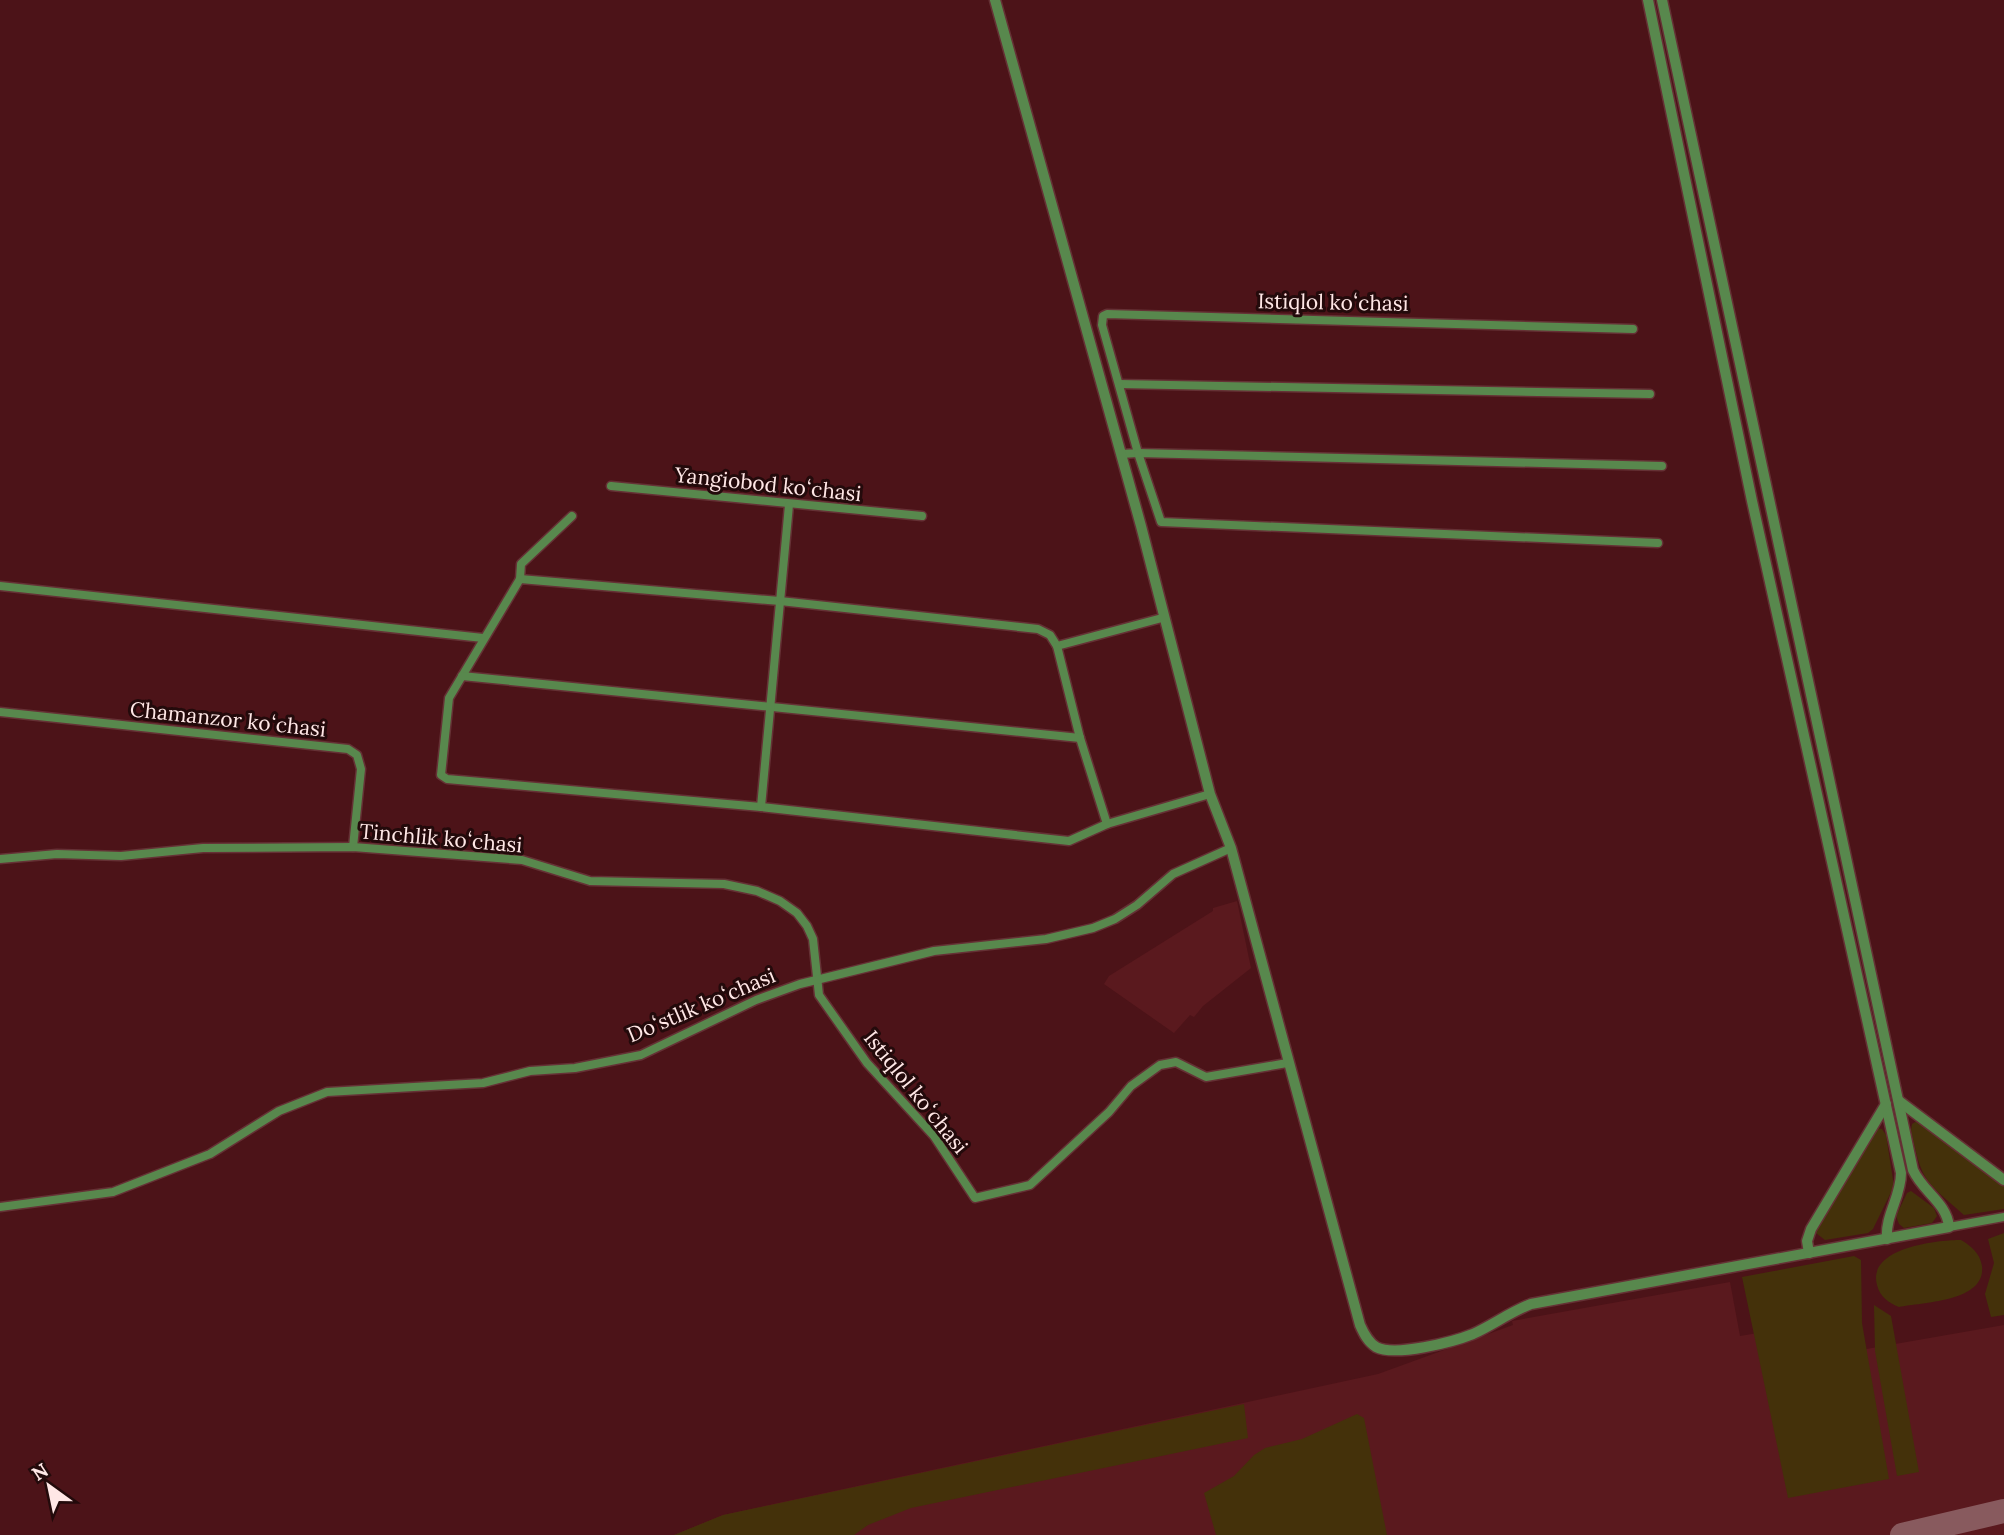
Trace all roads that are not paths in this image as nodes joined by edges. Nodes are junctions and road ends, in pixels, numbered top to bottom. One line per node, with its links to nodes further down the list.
1 (995, 0): 8 (street)
2 (1648, 0): 34 (street)
3 (1662, 0): 33 (street)
4 (1633, 328): 5 (street, Istiqlol koʻchasi)
5 (1119, 384): 6 (street); 7 (street, Istiqlol koʻchasi)
6 (1650, 394)
7 (1138, 453): 8 (street); 9 (street); 14 (street, Istiqlol koʻchasi)
8 (1121, 454): 18 (street)
9 (1662, 466)
10 (611, 486): 11 (street, Yangiobod koʻchasi)
11 (789, 505): 13 (street, Yangiobod koʻchasi); 17 (street)
12 (572, 516): 15 (street)
13 (922, 516)
14 (1658, 543)
15 (520, 579): 17 (street); 19 (street)
16 (0, 586): 19 (street)
17 (780, 601): 20 (street); 22 (street)
18 (1162, 618): 20 (street); 25 (street)
19 (483, 638): 21 (street)
20 (1057, 646): 24 (street)
21 (462, 676): 22 (street); 26 (street)
22 (771, 705): 24 (street); 26 (street)
23 (0, 712): 28 (street, Chamanzor koʻchasi)
24 (1080, 738): 27 (street)
25 (1210, 794): 27 (street); 29 (street)
26 (761, 807): 27 (street)
27 (1107, 824)
28 (352, 847): 30 (street, Tinchlik koʻchasi); 31 (street, Tinchlik koʻchasi)
29 (1231, 848): 31 (street, Doʻstlik koʻchasi); 32 (street)
30 (0, 859)
31 (815, 981): 32 (street, Istiqlol koʻchasi); 36 (street, Doʻstlik koʻchasi)
32 (1287, 1063): 40 (street)
33 (1899, 1101): 35 (street); 38 (street)
34 (1886, 1104): 39 (street); 40 (street)
35 (2004, 1180)
36 (0, 1207)
37 (2004, 1217): 38 (street)
38 (1949, 1227): 39 (street)
39 (1886, 1239): 40 (street)
40 (1809, 1253)

